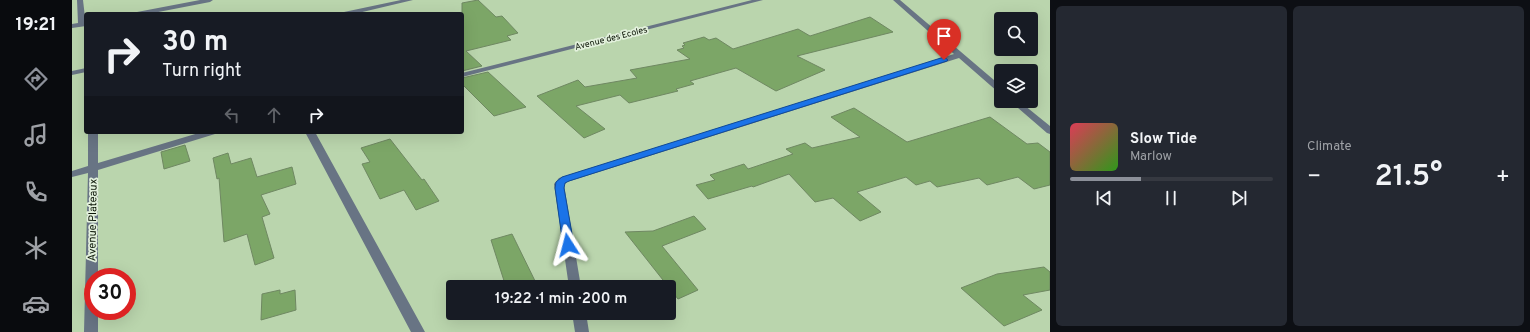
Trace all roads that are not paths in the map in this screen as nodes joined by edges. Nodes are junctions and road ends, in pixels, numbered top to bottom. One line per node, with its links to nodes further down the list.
1 (80, 0): 8 (street)
2 (210, 0): 6 (street)
3 (410, 0): 7 (street)
4 (760, 0): 13 (street, Avenue des Ecoles)
5 (896, 0): 10 (street)
6 (147, 12)
7 (353, 12)
8 (84, 24): 9 (street)
9 (72, 26)
10 (959, 55): 14 (street); 22 (street)
11 (84, 70): 12 (street)
12 (72, 73)
13 (464, 74)
14 (994, 84)
15 (1022, 108): 16 (street)
16 (1050, 131)
17 (93, 134): 20 (street, Avenue Plateaux)
18 (205, 134): 20 (street)
19 (311, 134): 25 (street)
20 (93, 167): 21 (street); 24 (street, Avenue Plateaux)
21 (72, 174)
22 (574, 280)
23 (580, 320): 26 (street)
24 (91, 332)
25 (418, 332)
26 (582, 332)

